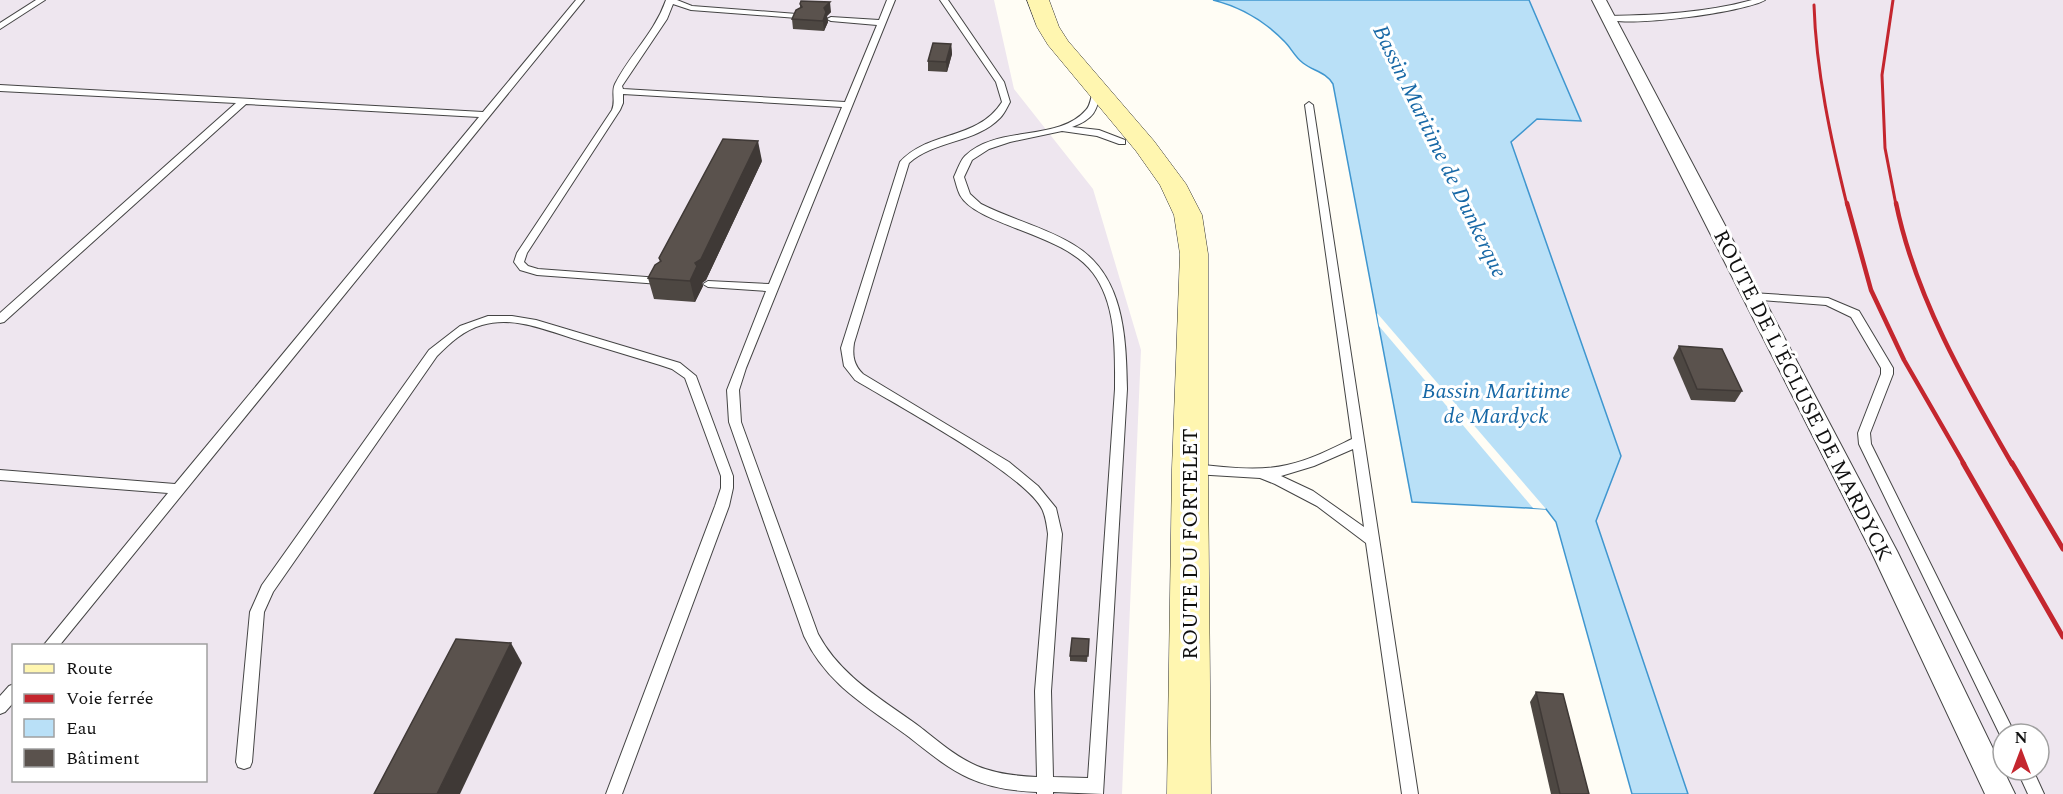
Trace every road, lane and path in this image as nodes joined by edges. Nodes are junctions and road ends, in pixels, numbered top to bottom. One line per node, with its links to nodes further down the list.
1 (41, 0): 13 (lane)
2 (580, 0): 20 (lane)
3 (670, 0): 10 (lane); 15 (lane)
4 (891, 0): 12 (lane)
5 (944, 0): 40 (lane)
6 (1023, 0): 16 (main road, ROUTE DU FORTELET)
7 (1038, 0): 16 (main road, ROUTE DU FORTELET)
8 (1761, 0): 9 (lane)
9 (1603, 9): 27 (street, ROUTE DE L'ÉCLUSE DE MARDYCK)
10 (797, 16)
11 (831, 19): 12 (lane)
12 (881, 23): 18 (lane)
13 (0, 27)
14 (0, 88): 17 (lane)
15 (617, 92): 18 (lane); 23 (lane)
16 (1095, 99): 21 (lane); 22 (main road, ROUTE DU FORTELET); 26 (main road, ROUTE DU FORTELET)
17 (244, 101): 20 (lane); 28 (lane)
18 (847, 105): 25 (lane)
19 (1310, 105): 29 (lane)
20 (485, 115): 33 (lane)
21 (1059, 129): 22 (lane); 41 (lane)
22 (1122, 142): 26 (main road, ROUTE DU FORTELET)
23 (660, 280)
24 (708, 284): 25 (lane)
25 (772, 288): 40 (lane)
26 (1192, 295): 30 (main road, ROUTE DU FORTELET)
27 (1752, 297): 38 (lane); 45 (street, ROUTE DE L'ÉCLUSE DE MARDYCK)
28 (0, 319)
29 (1357, 442): 31 (lane); 34 (lane)
30 (1190, 469): 31 (lane); 43 (main road, ROUTE DU FORTELET)
31 (1261, 473): 34 (lane)
32 (0, 475): 33 (lane)
33 (178, 489): 35 (lane)
34 (1372, 540): 44 (lane)
35 (51, 644)
36 (12, 693): 37 (lane)
37 (0, 707)
38 (2001, 722)
39 (244, 762): 42 (lane)
40 (1045, 789): 41 (lane)
41 (1095, 790)
42 (615, 794)
43 (1189, 794)
44 (1410, 794)
45 (2000, 794)

